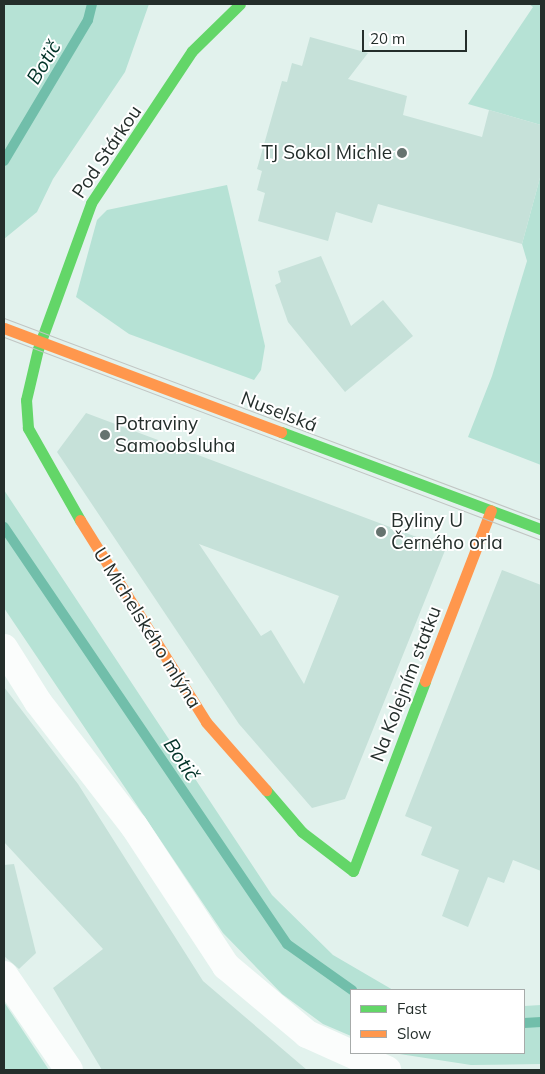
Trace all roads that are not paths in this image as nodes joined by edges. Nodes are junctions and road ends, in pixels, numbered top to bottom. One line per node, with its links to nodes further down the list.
1 (240, 4): 3 (street, Pod Stárkou)
2 (4, 328): 3 (street, Nuselská)
3 (41, 342): 4 (street, Nuselská); 7 (street, U Michelského mlýna)
4 (491, 510): 5 (street, Nuselská); 7 (street, Na Kolejním statku)
5 (541, 529)
6 (4, 648): 9 (street)
7 (353, 871)
8 (4, 975): 11 (street)
9 (350, 1053)
10 (351, 1054): 12 (street)
11 (69, 1070)
12 (387, 1070)

